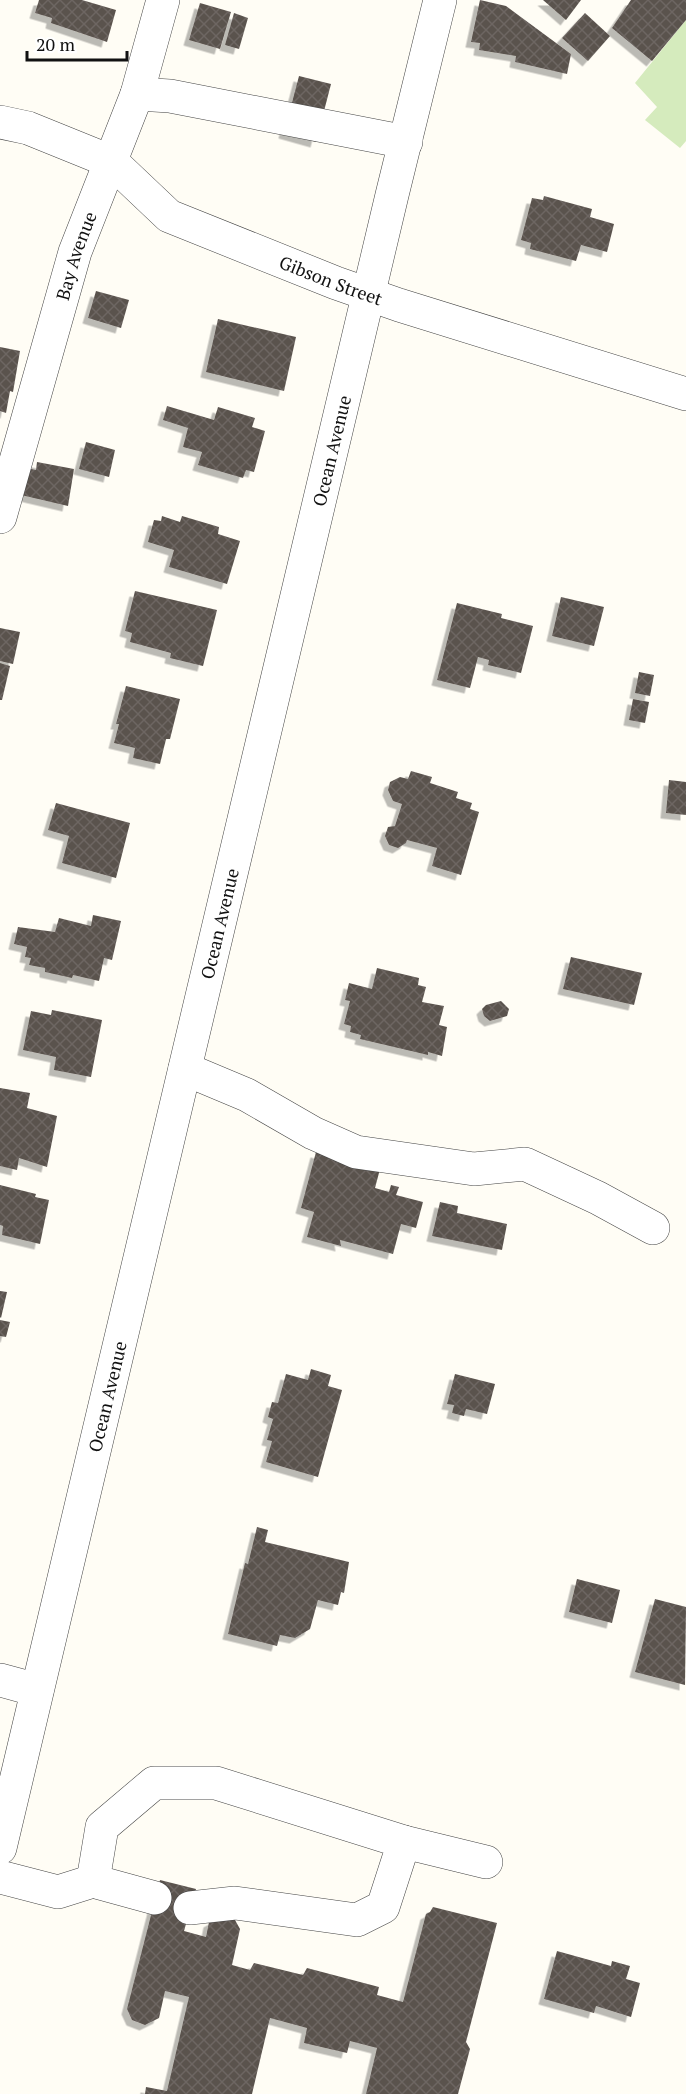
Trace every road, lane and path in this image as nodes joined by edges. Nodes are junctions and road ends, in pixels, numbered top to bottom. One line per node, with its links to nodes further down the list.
1 (163, 0): 3 (street, Bay Avenue)
2 (440, 0): 5 (street, Ocean Avenue)
3 (137, 94): 5 (street); 6 (street, Bay Avenue)
4 (0, 122): 6 (street, Gibson Street)
5 (406, 142): 7 (street, Ocean Avenue)
6 (112, 162): 7 (street, Gibson Street); 9 (street, Bay Avenue)
7 (369, 296): 8 (street, Gibson Street); 10 (street, Ocean Avenue)
8 (686, 394)
9 (0, 517)
10 (185, 1069): 11 (street); 13 (street, Ocean Avenue)
11 (653, 1228)
12 (0, 1680): 13 (street)
13 (37, 1690): 15 (street, Ocean Avenue)
14 (404, 1842): 16 (street); 18 (street); 20 (street)
15 (0, 1848)
16 (486, 1862)
17 (0, 1877): 18 (street)
18 (93, 1881): 19 (street)
19 (155, 1898)
20 (190, 1908)

